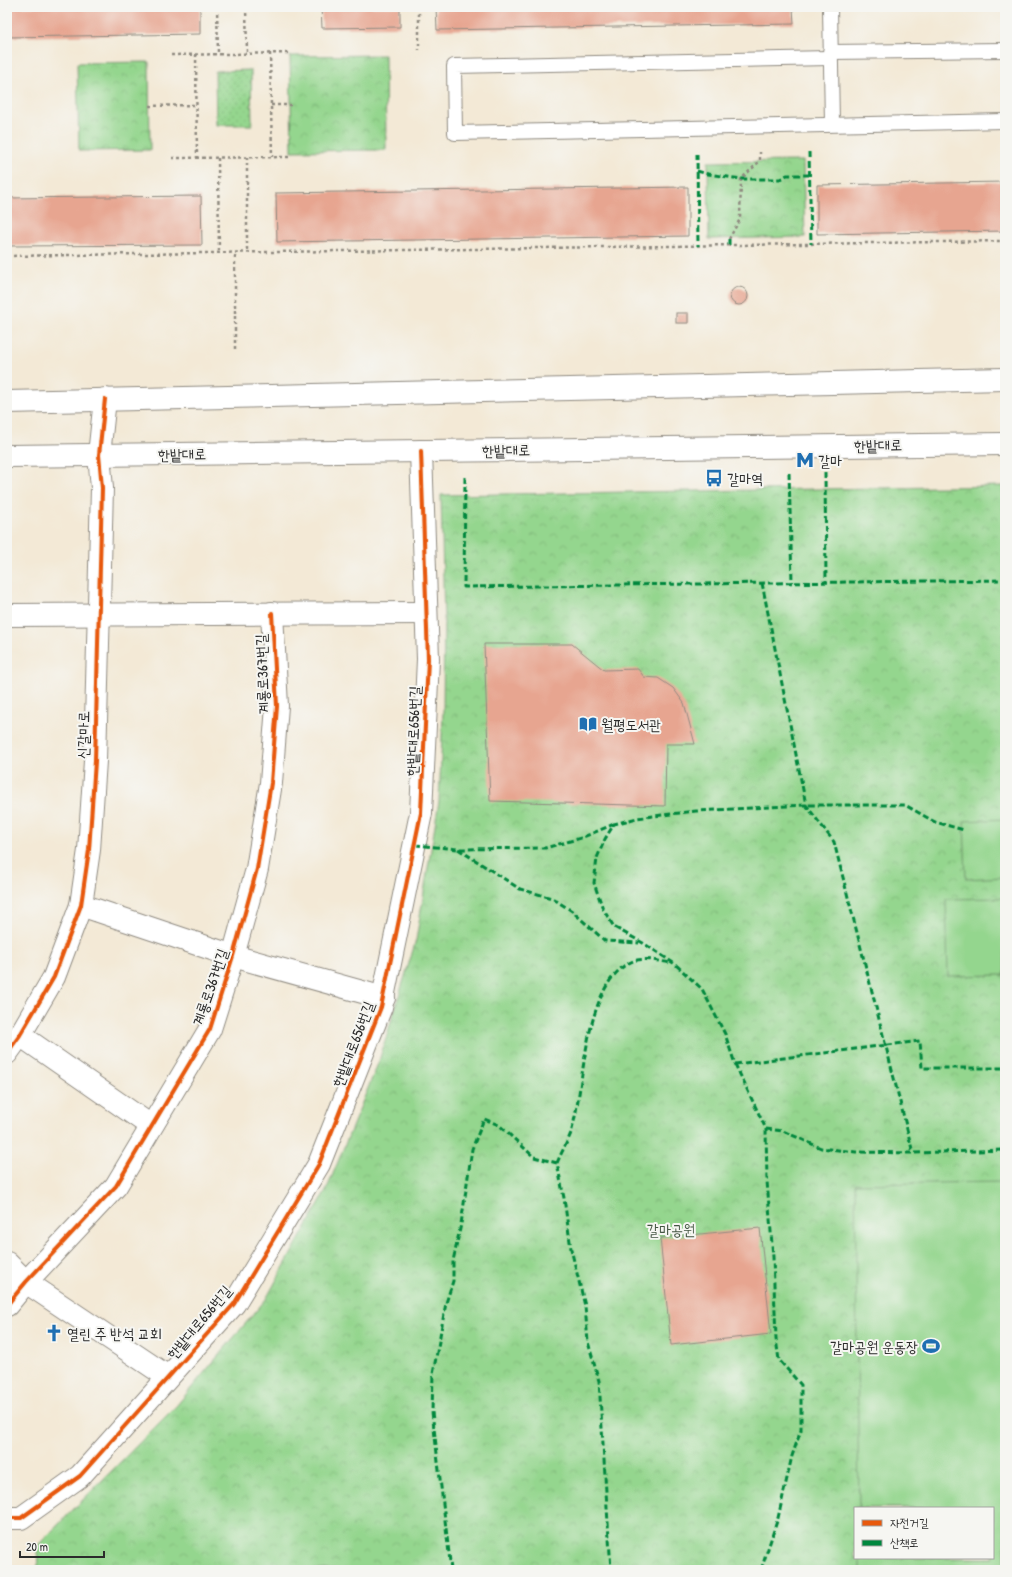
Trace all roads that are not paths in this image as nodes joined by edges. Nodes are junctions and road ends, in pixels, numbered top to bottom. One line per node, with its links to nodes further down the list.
1 (830, 7): 3 (lane)
2 (1005, 50): 3 (lane)
3 (830, 55): 5 (lane); 5 (lane)
4 (1005, 121): 5 (lane)
5 (832, 124)
6 (1005, 378): 7 (street)
7 (105, 400): 8 (street); 11 (street, 신갈마로)
8 (7, 402)
9 (1005, 444): 10 (street, 한밭대로)
10 (421, 451): 11 (street, 한밭대로); 14 (street, 한밭대로656번길)
11 (99, 455): 12 (street, 한밭대로); 16 (street, 신갈마로)
12 (7, 456)
13 (272, 613): 14 (street); 16 (street); 18 (street, 계룡로367번길)
14 (426, 613): 19 (street, 한밭대로656번길)
15 (7, 615): 16 (street)
16 (97, 615): 17 (street, 신갈마로)
17 (81, 905): 18 (street); 20 (street, 신갈마로)
18 (233, 956): 19 (street); 21 (street, 계룡로367번길)
19 (384, 998): 25 (street, 한밭대로656번길)
20 (12, 1042): 21 (street)
21 (151, 1126): 23 (street, 계룡로367번길)
22 (7, 1263): 23 (street)
23 (26, 1282): 24 (street, 계룡로367번길); 25 (street)
24 (7, 1305)
25 (168, 1377): 26 (street, 한밭대로656번길)
26 (7, 1518)

